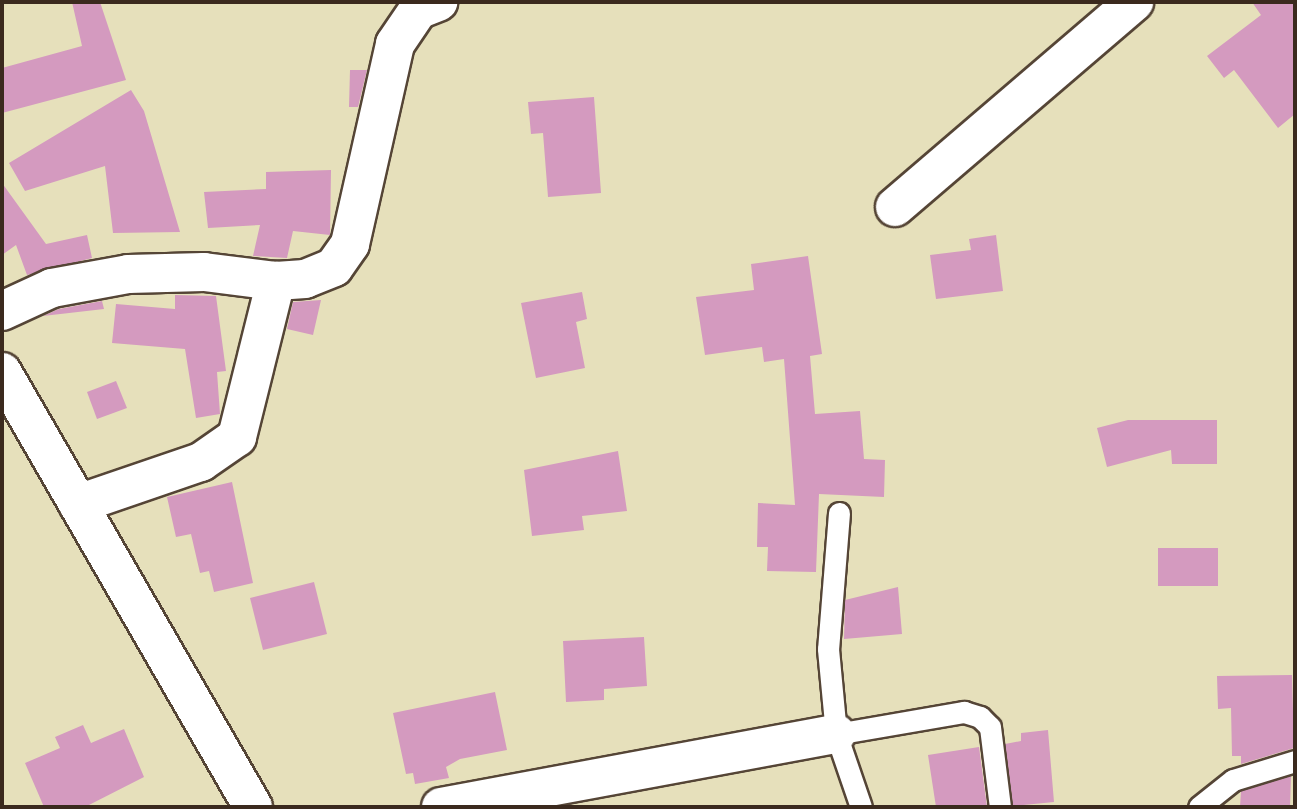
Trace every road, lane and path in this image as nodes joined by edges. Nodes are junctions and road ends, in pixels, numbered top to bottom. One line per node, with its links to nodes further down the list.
1 (438, 2): 4 (street)
2 (1134, 2): 3 (street)
3 (895, 206)
4 (276, 281): 5 (street); 7 (street)
5 (2, 311)
6 (2, 372): 7 (street)
7 (78, 504): 11 (street)
8 (839, 513): 9 (lane)
9 (836, 734): 12 (street); 13 (lane); 14 (lane)
10 (1295, 761): 15 (lane)
11 (253, 807)
12 (441, 807)
13 (861, 807)
14 (1000, 807)
15 (1199, 807)

